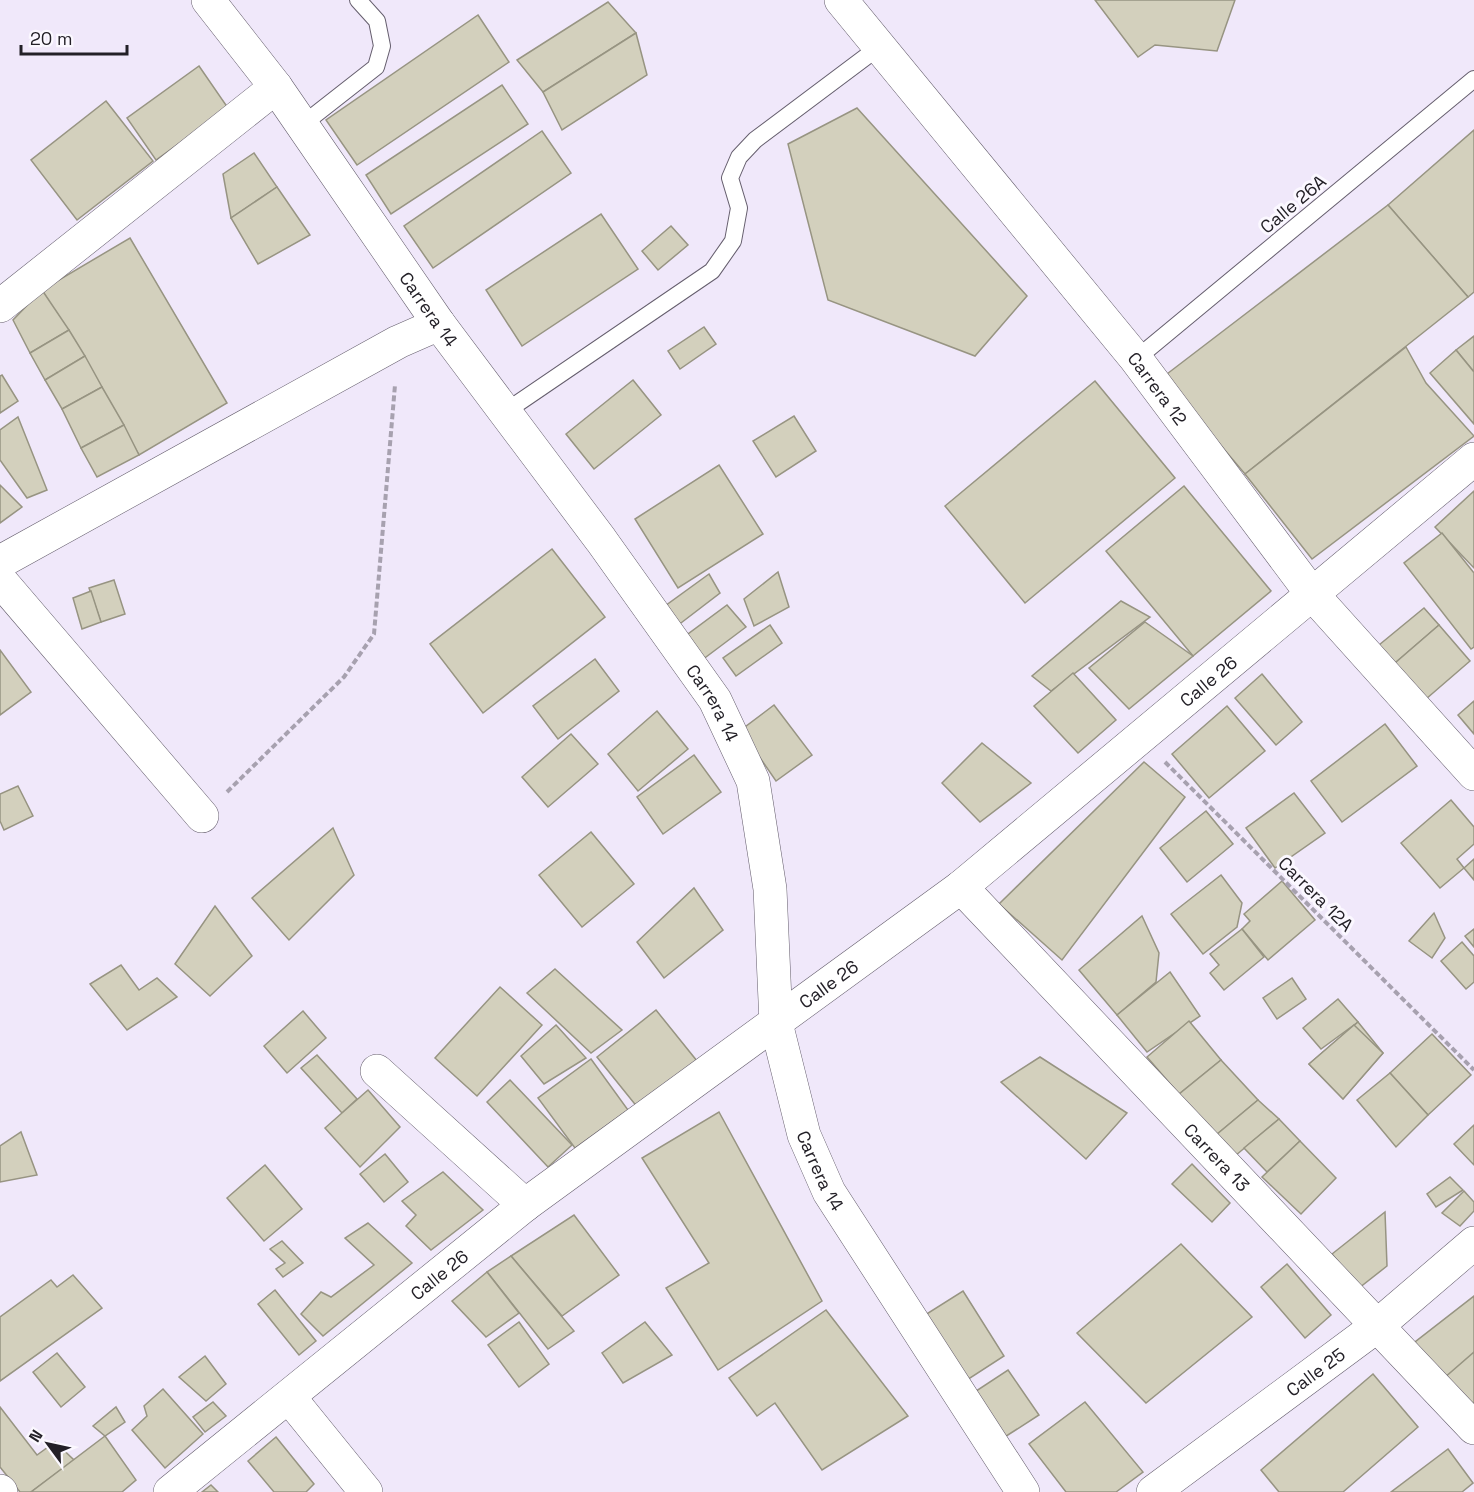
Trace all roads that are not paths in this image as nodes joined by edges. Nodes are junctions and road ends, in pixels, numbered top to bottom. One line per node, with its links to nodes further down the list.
1 (208, 0): 6 (street, Carrera 14)
2 (358, 0): 7 (lane)
3 (841, 0): 4 (street, Carrera 12)
4 (879, 47): 10 (street, Carrera 12); 11 (lane)
5 (1474, 79): 10 (lane, Calle 26A)
6 (276, 87): 7 (street, Carrera 14); 8 (street)
7 (303, 125): 9 (street, Carrera 14)
8 (0, 306)
9 (439, 324): 11 (street, Carrera 14); 13 (street)
10 (1137, 359): 15 (street, Carrera 12)
11 (505, 412): 19 (street, Carrera 14)
12 (1474, 459): 15 (street, Calle 26)
13 (0, 562)
14 (0, 580): 17 (street)
15 (1312, 594): 16 (street, Carrera 12); 18 (street, Calle 26)
16 (1474, 774)
17 (202, 816)
18 (962, 887): 19 (street, Calle 26); 23 (street, Carrera 13)
19 (776, 1023): 21 (street, Calle 26); 28 (street, Carrera 14)
20 (377, 1071): 21 (street)
21 (525, 1205): 24 (street, Calle 26)
22 (1474, 1243): 23 (street, Calle 25)
23 (1377, 1326): 25 (street, Carrera 13); 29 (street, Calle 25)
24 (289, 1397): 26 (street, Calle 26); 27 (street)
25 (1474, 1428)
26 (170, 1492)
27 (366, 1492)
28 (1023, 1492)
29 (1153, 1492)

